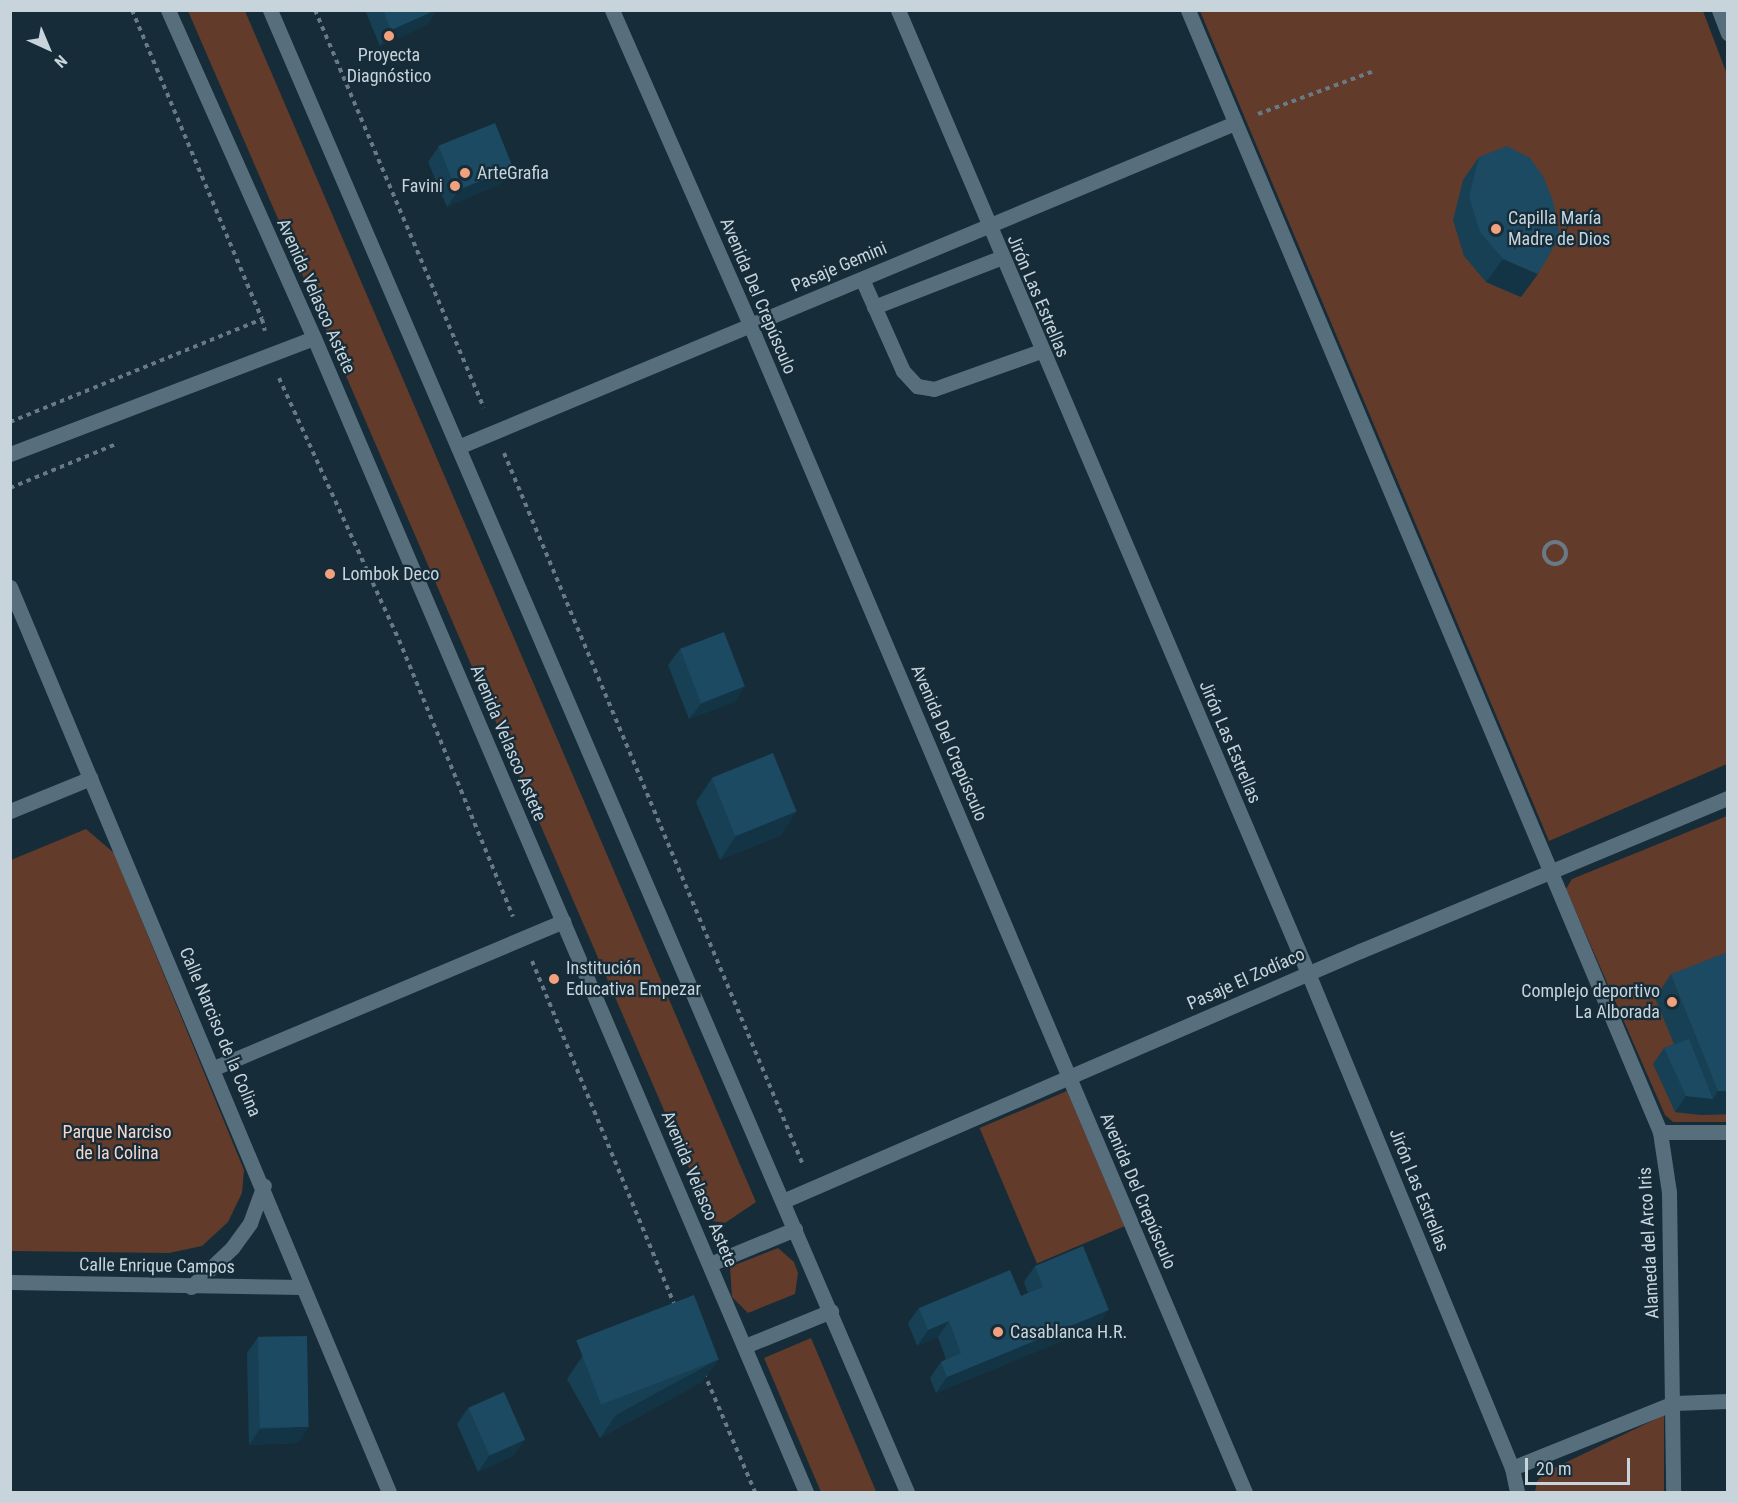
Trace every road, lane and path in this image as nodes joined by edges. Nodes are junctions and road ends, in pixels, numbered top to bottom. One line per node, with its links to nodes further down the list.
1 (132, 10): 16 (path)
2 (168, 10): 18 (street, Avenida Velasco Astete)
3 (270, 10): 23 (street)
4 (315, 10): 22 (path)
5 (612, 10): 17 (street, Avenida Del Crepúsculo)
6 (898, 10): 12 (street, Jirón Las Estrellas)
7 (1188, 10): 11 (street, Alameda del Arco Iris)
8 (1719, 10): 9 (street)
9 (1728, 33)
10 (1374, 71): 11 (path)
11 (1235, 123): 12 (street, Pasaje Gemini); 30 (street, Alameda del Arco Iris)
12 (987, 227): 13 (street, Jirón Las Estrellas); 14 (street, Pasaje Gemini)
13 (1000, 258): 15 (street); 19 (street, Jirón Las Estrellas)
14 (862, 279): 15 (street); 17 (street, Pasaje Gemini)
15 (874, 307): 19 (street)
16 (262, 319): 20 (path); 21 (path)
17 (750, 325): 22 (street, Pasaje Gemini); 34 (street, Avenida Del Crepúsculo)
18 (314, 338): 20 (street); 31 (street, Avenida Velasco Astete)
19 (1041, 351): 32 (street, Jirón Las Estrellas)
20 (270, 355): 24 (street)
21 (10, 422)
22 (495, 432): 23 (street, Pasaje Gemini); 38 (path)
23 (458, 447): 39 (street)
24 (10, 454)
25 (1544, 551): 25 (path)
26 (10, 587): 27 (street, Calle Narciso de la Colina)
27 (92, 778): 29 (street); 33 (street, Calle Narciso de la Colina)
28 (1728, 798): 30 (street, Pasaje El Zodíaco)
29 (10, 811)
30 (1552, 869): 32 (street, Pasaje El Zodíaco); 36 (street, Alameda del Arco Iris)
31 (563, 921): 33 (street); 41 (street, Avenida Velasco Astete)
32 (1308, 973): 34 (street, Pasaje El Zodíaco); 49 (street, Jirón Las Estrellas)
33 (214, 1068): 37 (street, Calle Narciso de la Colina)
34 (1069, 1077): 38 (street, Pasaje El Zodíaco); 53 (street, Avenida Del Crepúsculo)
35 (1728, 1131): 36 (street)
36 (1660, 1132): 48 (street, Alameda del Arco Iris)
37 (264, 1185): 43 (street); 44 (street, Calle Narciso de la Colina)
38 (812, 1188): 39 (street, Pasaje El Zodíaco)
39 (783, 1201): 40 (street)
40 (795, 1229): 41 (street); 45 (street)
41 (710, 1264): 46 (street, Avenida Velasco Astete)
42 (10, 1282): 43 (street, Calle Enrique Campos)
43 (190, 1287): 44 (street, Calle Enrique Campos)
44 (303, 1287): 50 (street, Calle Narciso de la Colina)
45 (831, 1311): 46 (street); 52 (street)
46 (745, 1347): 51 (street, Avenida Velasco Astete)
47 (1728, 1401): 48 (street)
48 (1674, 1403): 49 (street); 55 (street, Alameda del Arco Iris)
49 (1512, 1468): 54 (street, Jirón Las Estrellas)
50 (389, 1492)
51 (806, 1492)
52 (907, 1492)
53 (1245, 1492)
54 (1517, 1492)
55 (1673, 1492)

